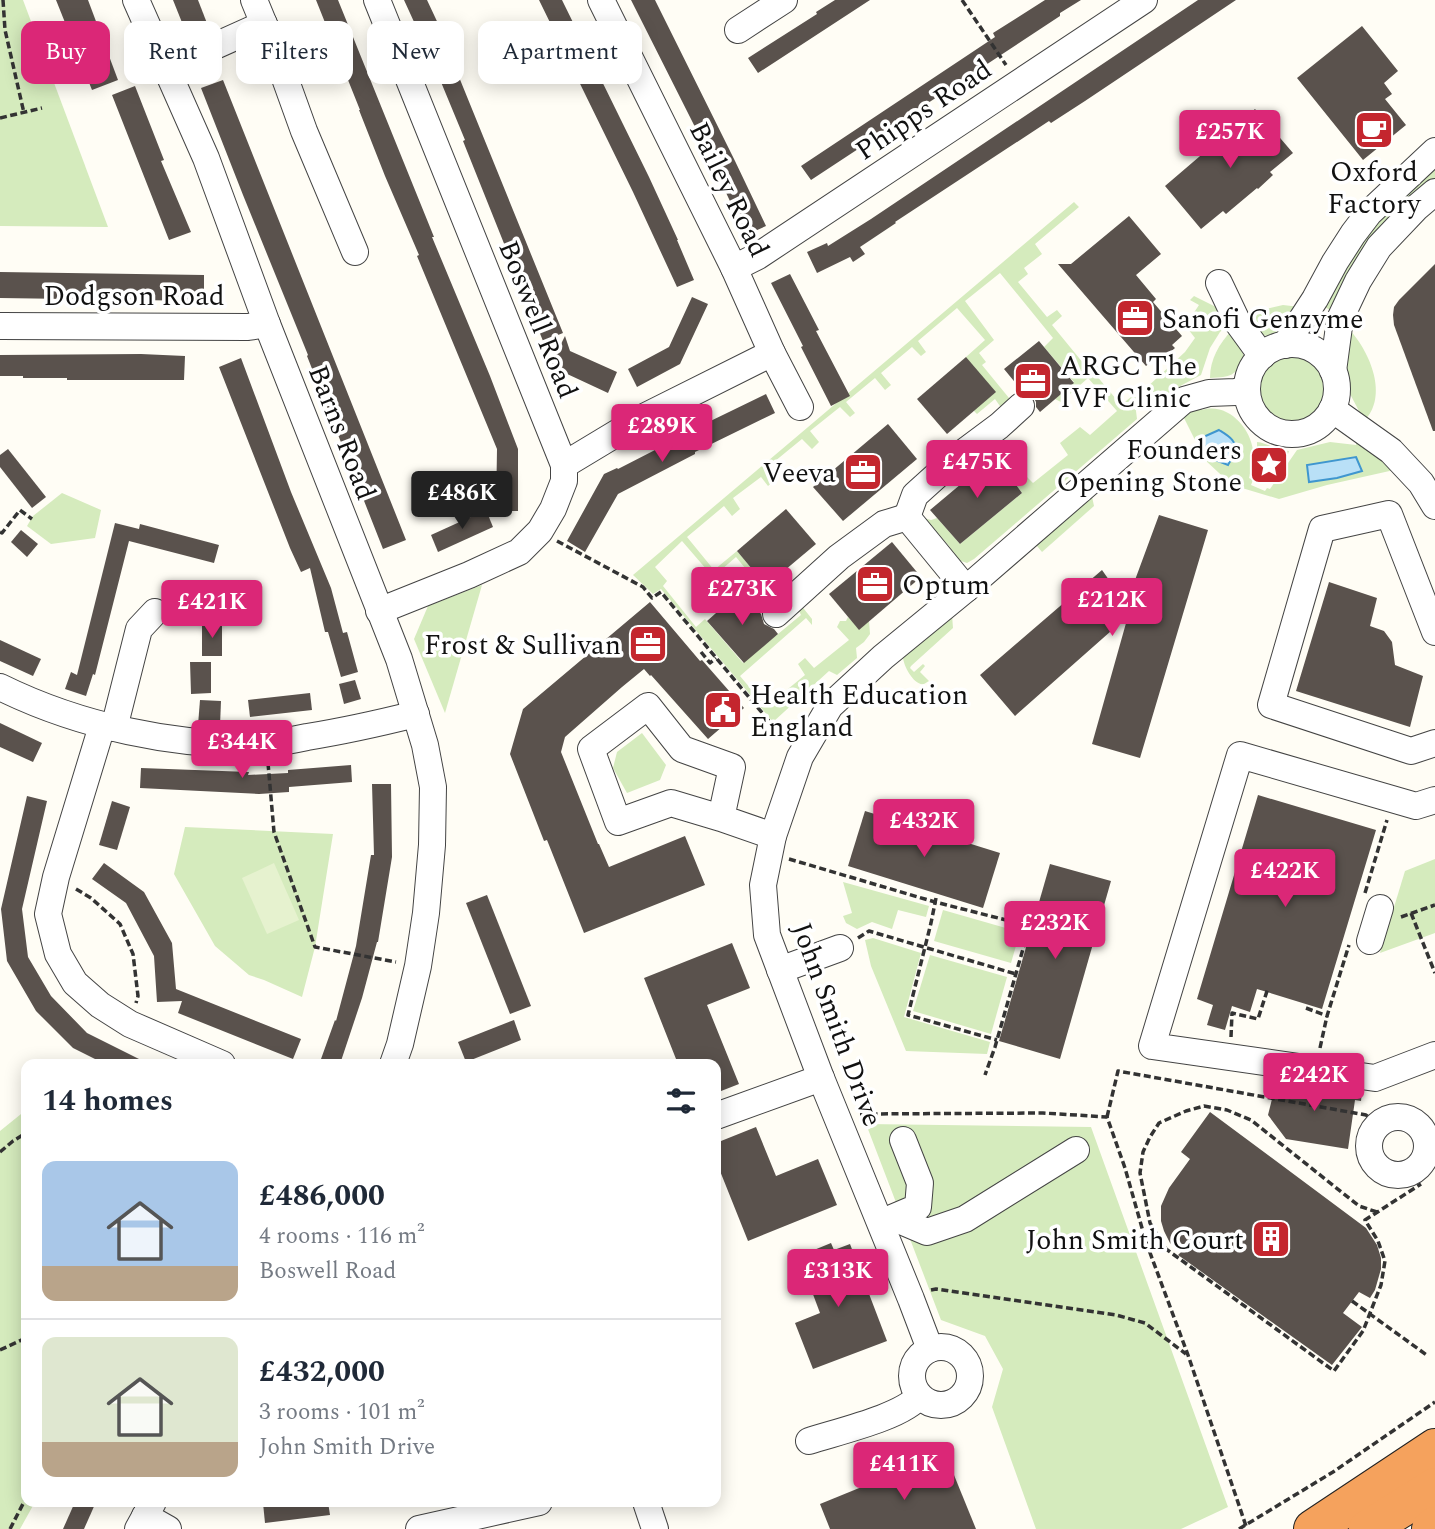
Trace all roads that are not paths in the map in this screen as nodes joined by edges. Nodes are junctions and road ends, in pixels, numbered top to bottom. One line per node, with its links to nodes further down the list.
1 (136, 0): 7 (street, Barns Road)
2 (254, 0): 8 (street)
3 (377, 0): 26 (street, Boswell Road)
4 (601, 0): 15 (street, Bailey Road)
5 (783, 0): 9 (street)
6 (1144, 0): 15 (street, Phipps Road)
7 (145, 21)
8 (263, 21)
9 (738, 30)
10 (173, 84): 17 (street, Barns Road)
11 (287, 84): 14 (street)
12 (1435, 151): 19 (street)
13 (1435, 192): 21 (street)
14 (355, 252)
15 (734, 268): 20 (street, Bailey Road)
16 (1219, 283): 19 (street)
17 (267, 324): 18 (street, Dodgson Road); 32 (street, Barns Road)
18 (0, 326)
19 (1273, 350): 21 (street); 22 (street)
20 (772, 353): 24 (street, Bailey Road); 26 (street)
21 (1333, 372): 25 (street)
22 (1246, 389): 25 (street); 30 (street, John Smith Drive)
23 (1021, 406): 29 (street)
24 (800, 407)
25 (1332, 409): 27 (street)
26 (564, 465): 32 (street)
27 (1428, 480): 28 (street)
28 (1435, 506)
29 (907, 517): 30 (street); 34 (street)
30 (966, 589): 42 (street, John Smith Drive)
31 (1430, 601): 35 (street); 39 (street)
32 (379, 611): 37 (street, Barns Road)
33 (155, 612): 38 (street)
34 (776, 614)
35 (1435, 632)
36 (0, 687): 38 (street)
37 (416, 714): 38 (street); 49 (street, Barns Road)
38 (108, 727): 48 (street)
39 (1435, 743)
40 (1435, 800): 51 (street)
41 (721, 818): 41 (street); 42 (street)
42 (772, 845): 46 (street, John Smith Drive)
43 (1380, 908): 44 (street)
44 (1370, 942)
45 (840, 948): 46 (street)
46 (780, 970): 50 (street, John Smith Drive)
47 (1435, 1055): 51 (street)
48 (210, 1059)
49 (395, 1059)
50 (821, 1078): 52 (street); 57 (street, John Smith Drive)
51 (1375, 1078): 53 (street)
52 (721, 1114)
53 (1380, 1124): 54 (street); 54 (street)
54 (1430, 1130)
55 (903, 1140): 57 (street)
56 (1076, 1150): 57 (street)
57 (887, 1220): 58 (street, John Smith Drive)
58 (929, 1349): 59 (street); 59 (street)
59 (919, 1396): 60 (street)
60 (809, 1441)
61 (1435, 1448): 67 (highway)
62 (1435, 1487): 68 (highway)
63 (517, 1507): 65 (street)
64 (648, 1507): 66 (street)
65 (419, 1529)
66 (656, 1529)
67 (1313, 1529)
68 (1368, 1529)

